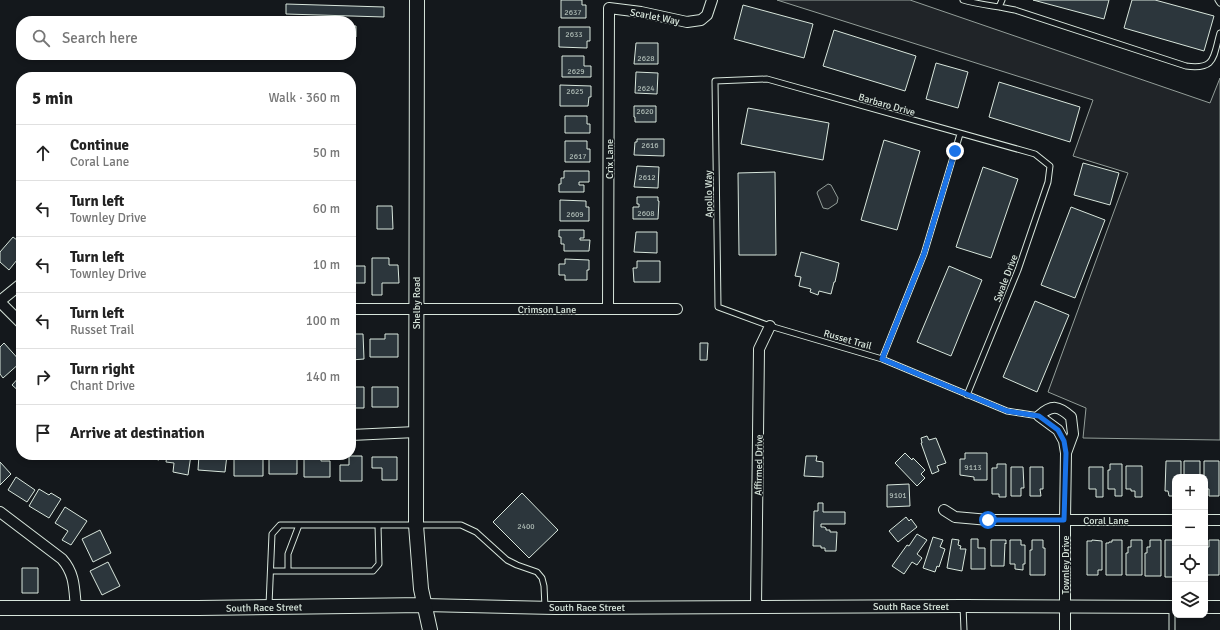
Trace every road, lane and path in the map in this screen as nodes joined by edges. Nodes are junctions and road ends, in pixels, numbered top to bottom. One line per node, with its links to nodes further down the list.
1 (417, 0): 16 (main road, Shelby Road)
2 (712, 0): 8 (street, Scarlet Way)
3 (963, 0): 7 (lane)
4 (1002, 0): 7 (lane)
5 (1218, 0): 6 (lane)
6 (1220, 3)
7 (999, 7): 9 (lane)
8 (609, 8): 18 (street, Crix Lane)
9 (1220, 33)
10 (715, 81): 11 (lane, Barbaro Drive); 15 (lane, Apollo Way)
11 (960, 134): 12 (lane, Barbaro Drive); 22 (lane)
12 (1050, 166): 23 (lane, Swale Drive)
13 (16, 288): 14 (street)
14 (0, 301): 20 (street)
15 (718, 307): 21 (lane, Russet Trail)
16 (416, 308): 17 (street, Crimson Lane); 18 (street, Crimson Lane); 25 (main road, Shelby Road)
17 (356, 309)
18 (608, 309): 19 (street, Crimson Lane)
19 (677, 309)
20 (16, 318)
21 (770, 326): 22 (lane, Russet Trail); 42 (street, Affirmed Drive)
22 (882, 359): 23 (lane, Russet Trail)
23 (967, 395): 24 (lane, Russet Trail)
24 (1039, 416): 27 (street, Townley Drive); 27 (street, Townley Drive)
25 (416, 432): 26 (street); 36 (main road, Shelby Road)
26 (356, 435)
27 (1066, 453): 30 (street, Townley Drive)
28 (944, 510): 30 (street, Coral Lane)
29 (0, 512): 48 (street)
30 (1064, 520): 31 (street, Coral Lane); 43 (street, Townley Drive)
31 (1172, 520)
32 (1208, 520): 33 (street)
33 (1220, 520)
34 (299, 525): 35 (lane); 37 (lane); 38 (lane)
35 (378, 525): 36 (lane); 38 (lane)
36 (416, 525): 39 (main road, Shelby Road); 49 (lane)
37 (270, 571): 38 (lane); 41 (lane)
38 (288, 571)
39 (424, 605): 41 (main road, South Race Street); 49 (street, South Race Street); 51 (main road, Shelby Road)
40 (963, 606): 42 (street, South Race Street); 43 (street, South Race Street); 52 (lane)
41 (269, 607): 48 (main road, South Race Street)
42 (756, 607): 49 (street, South Race Street)
43 (1064, 607): 44 (street, South Race Street); 53 (street, Townley Drive)
44 (1172, 607)
45 (1208, 607): 46 (street)
46 (1220, 607)
47 (0, 608): 48 (main road, South Race Street)
48 (76, 608)
49 (545, 608)
50 (1173, 618): 54 (lane)
51 (430, 630)
52 (964, 630)
53 (1065, 630)
54 (1172, 630)

